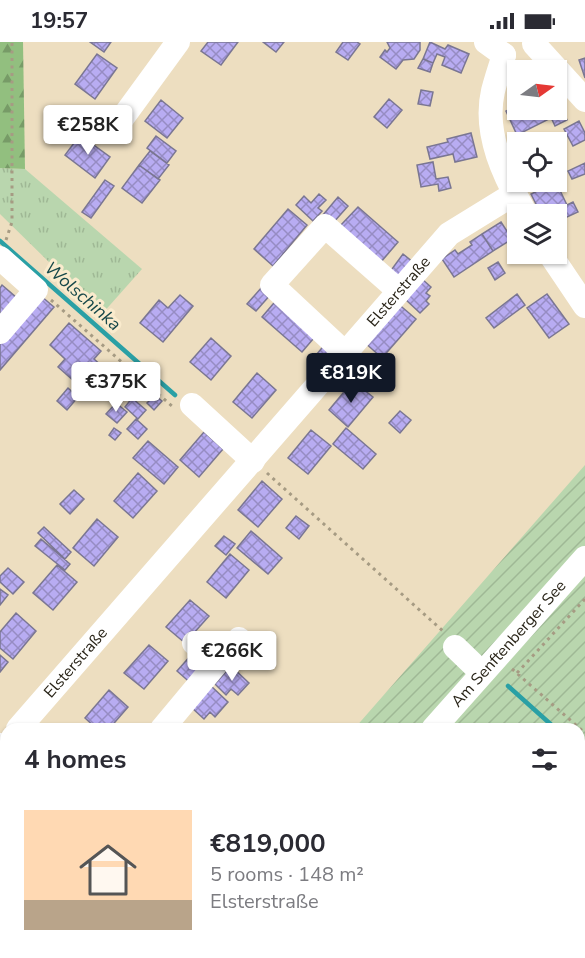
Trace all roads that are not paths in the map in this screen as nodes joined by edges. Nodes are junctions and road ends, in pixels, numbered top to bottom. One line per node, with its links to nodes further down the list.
1 (178, 42): 5 (street)
2 (536, 43): 3 (street); 4 (street)
3 (495, 49): 6 (street)
4 (585, 100)
5 (113, 130)
6 (514, 194): 7 (street); 10 (street, Elsterstraße)
7 (520, 204)
8 (3, 248): 12 (street)
9 (557, 264): 11 (street)
10 (399, 291): 13 (street, Elsterstraße); 13 (street)
11 (585, 306)
12 (0, 332)
13 (345, 353): 15 (street, Elsterstraße)
14 (192, 405): 15 (street)
15 (253, 461): 22 (street, Elsterstraße)
16 (585, 558): 21 (street, Am Senftenberger See)
17 (238, 639): 20 (street)
18 (194, 643): 20 (street)
19 (455, 647): 21 (street)
20 (217, 663): 23 (street)
21 (482, 673): 24 (street, Am Senftenberger See)
22 (23, 723)
23 (167, 723)
24 (438, 723)

